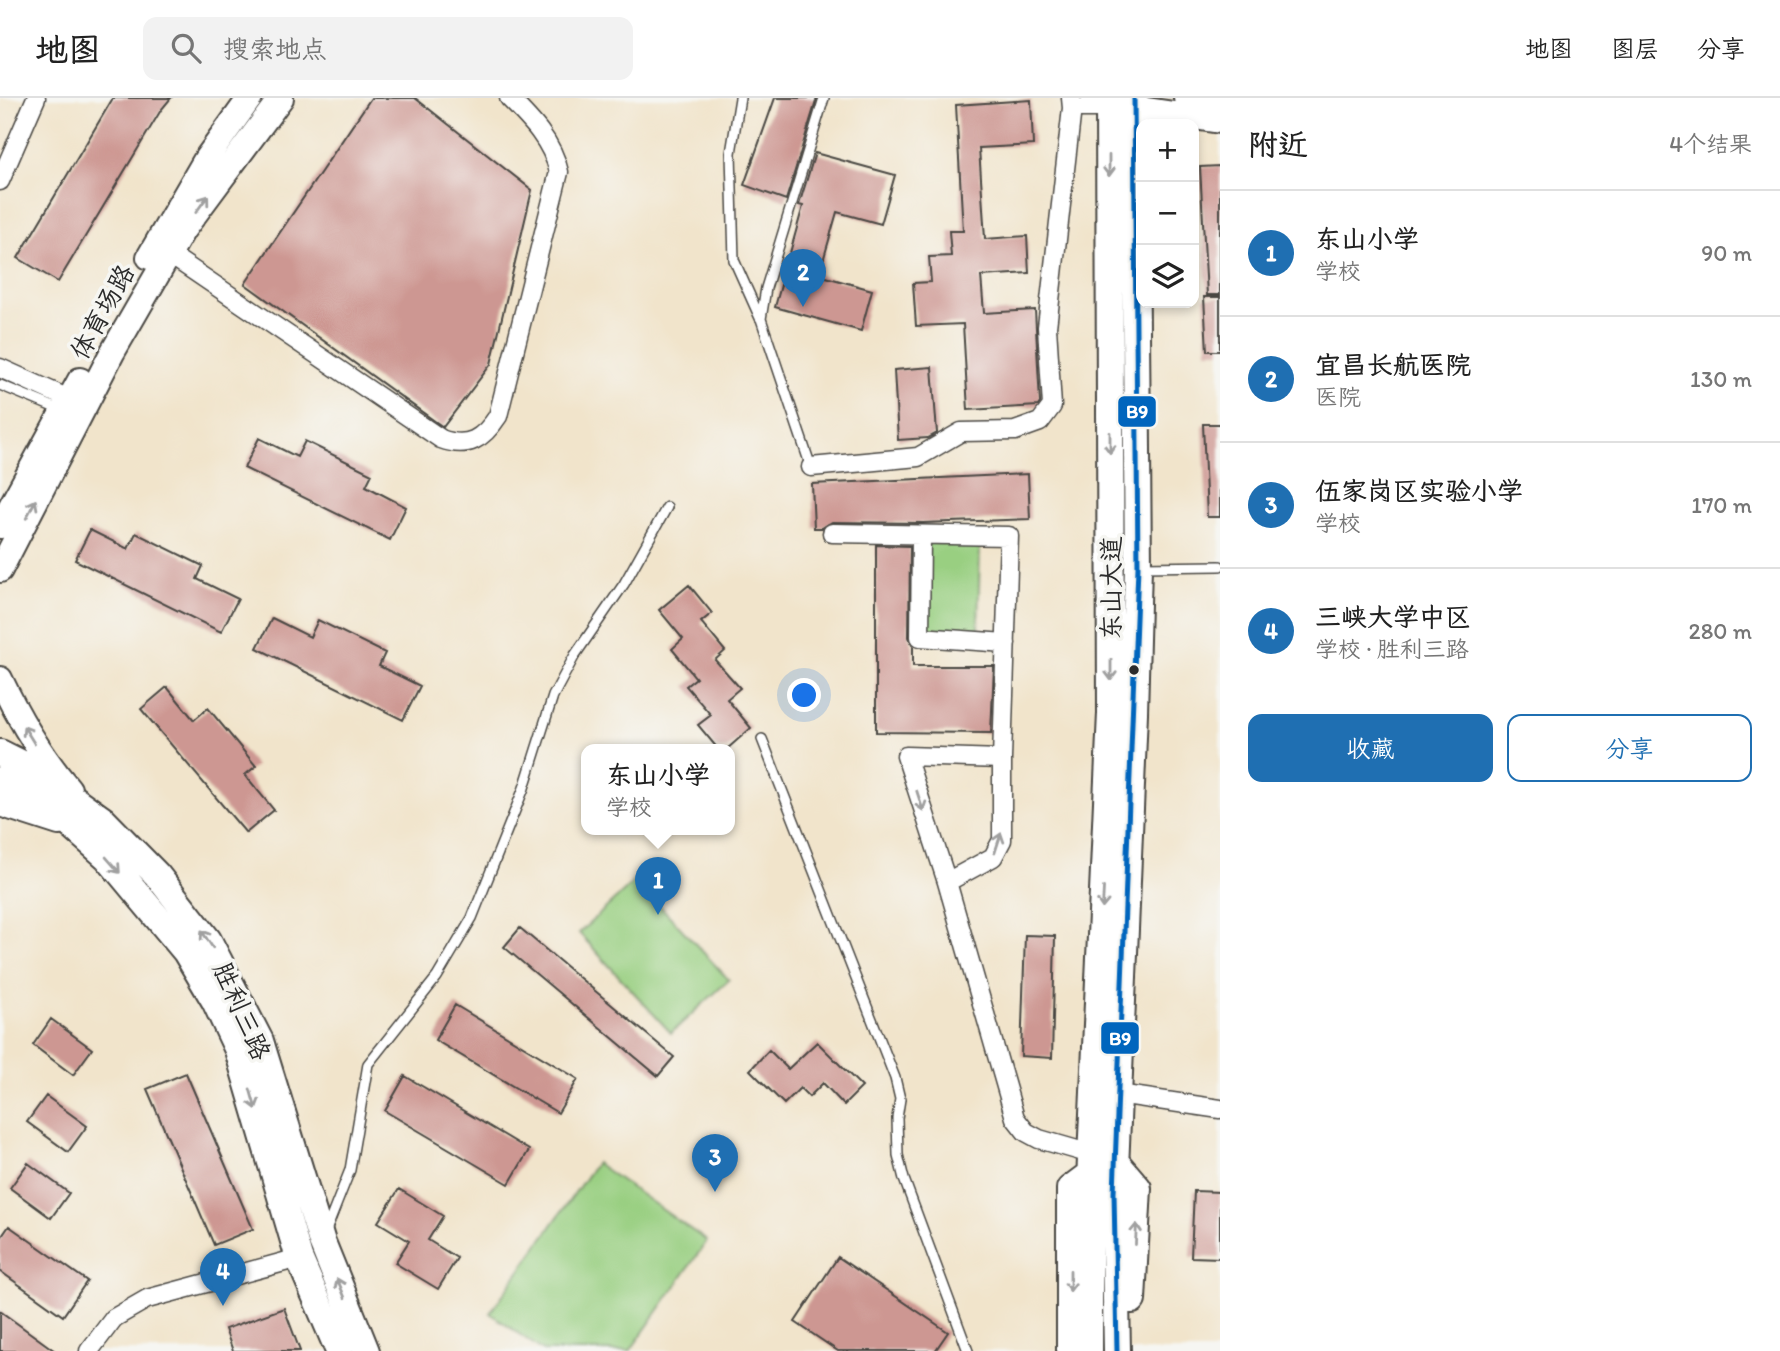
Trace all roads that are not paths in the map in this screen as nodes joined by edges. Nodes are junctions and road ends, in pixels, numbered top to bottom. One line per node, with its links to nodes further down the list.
1 (36, 98): 12 (street)
2 (250, 98): 17 (main road, 体育场路)
3 (281, 98): 13 (main road, 体育场路, one-way to 3)
4 (509, 98): 13 (street)
5 (740, 98): 14 (lane)
6 (824, 98): 14 (lane)
7 (1186, 98): 10 (main road)
8 (1072, 103): 9 (street); 18 (street)
9 (1121, 103): 11 (main road); 24 (main road, 东山大道); 37 (main road, 东山大道, one-way to 37)
10 (1220, 104)
11 (1220, 121)
12 (0, 181)
13 (169, 254): 25 (main road, 体育场路, one-way to 13)
14 (761, 319): 18 (lane)
15 (0, 368): 17 (street)
16 (0, 384): 17 (lane)
17 (66, 405): 20 (main road, 体育场路)
18 (811, 467)
19 (667, 508): 38 (lane)
20 (0, 526)
21 (832, 533): 22 (street)
22 (921, 535): 26 (street); 26 (street)
23 (1220, 566): 24 (lane)
24 (1138, 567): 35 (main road, 东山大道)
25 (0, 569)
26 (1006, 643): 30 (street)
27 (0, 679): 33 (main road, one-way to 27)
28 (762, 739): 43 (lane)
29 (0, 753): 33 (main road, 胜利三路)
30 (1002, 759): 34 (street, one-way to 30); 34 (street, one-way to 34)
31 (0, 780): 33 (main road, 胜利三路)
32 (0, 804): 33 (main road)
33 (80, 818): 38 (main road, 胜利三路, one-way to 33); 39 (main road, 胜利三路, one-way to 39)
34 (947, 881): 37 (street)
35 (1118, 1094): 36 (street); 37 (main road, 东山大道)
36 (1220, 1109)
37 (1099, 1163): 44 (main road, one-way to 44); 45 (main road, 东山大道); 46 (main road, 东山大道); 47 (main road, one-way to 37)
38 (322, 1242): 42 (main road, 胜利三路, one-way to 38)
39 (299, 1258): 40 (street); 41 (main road, 胜利三路)
40 (89, 1351)
41 (339, 1351)
42 (366, 1351)
43 (968, 1351)
44 (1070, 1351)
45 (1089, 1351)
46 (1117, 1351)
47 (1131, 1351)

